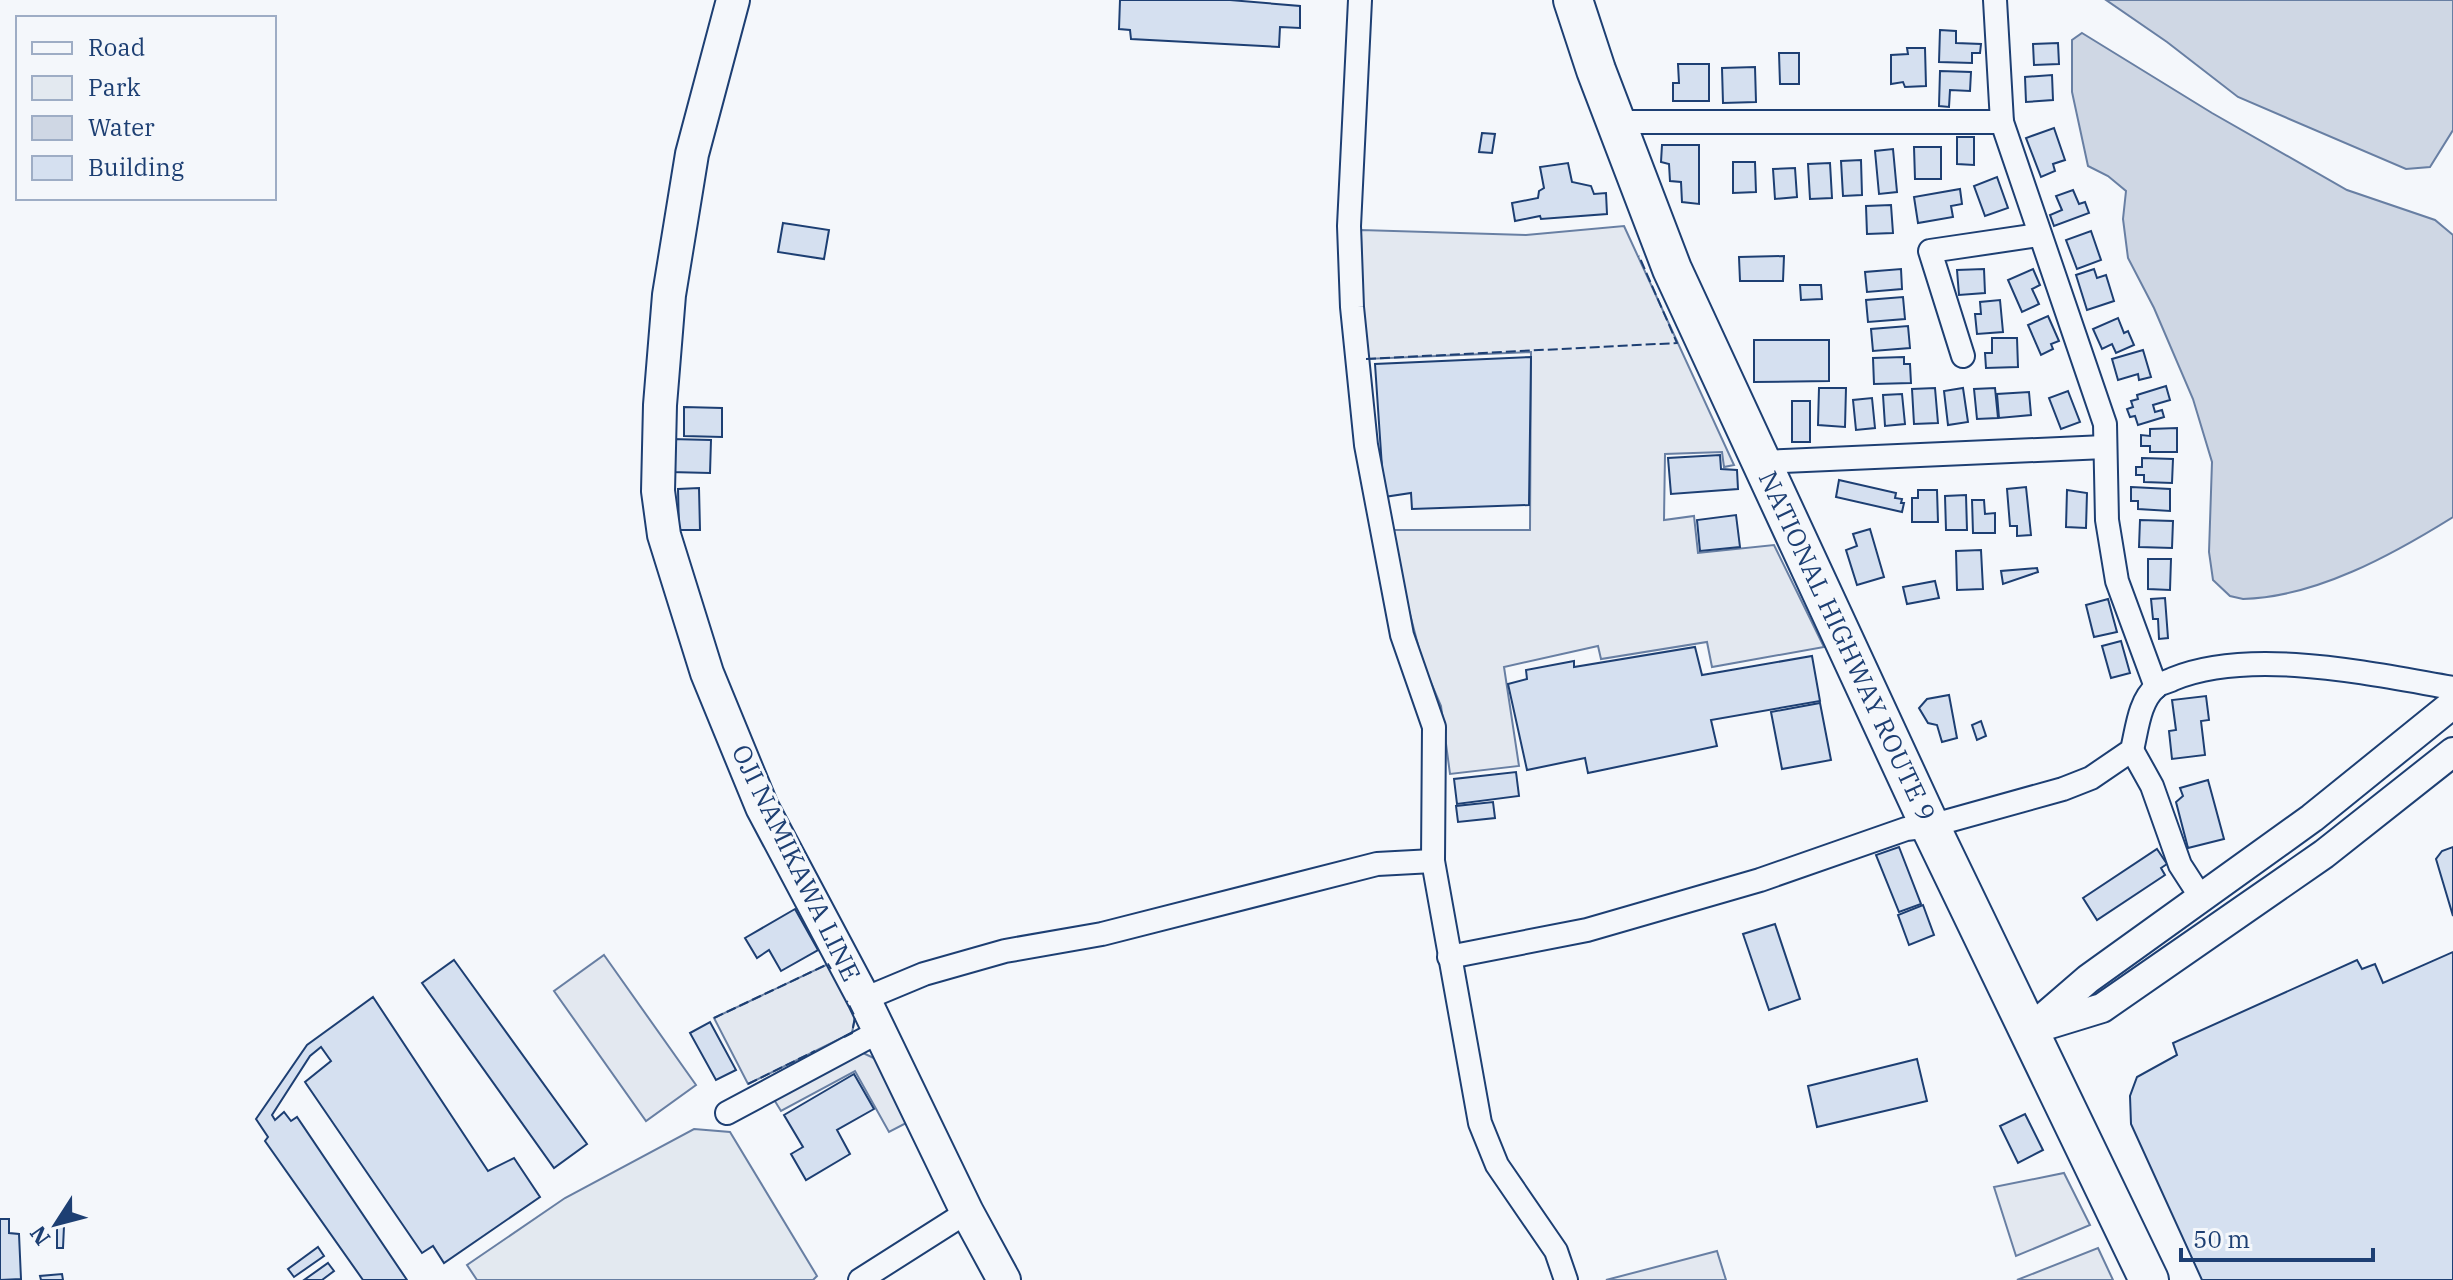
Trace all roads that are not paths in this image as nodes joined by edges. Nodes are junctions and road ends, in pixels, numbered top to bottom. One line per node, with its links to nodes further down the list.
1 (733, 0): 20 (main road, OJI NAMIKAWA LINE)
2 (1360, 0): 17 (street)
3 (1573, 0): 5 (highway, NATIONAL HIGHWAY ROUTE 9)
4 (1995, 0): 6 (street)
5 (1616, 122): 6 (street); 10 (highway, NATIONAL HIGHWAY ROUTE 9)
6 (2002, 122): 7 (street)
7 (2039, 235): 8 (street); 9 (street)
8 (1963, 356)
9 (2105, 447): 10 (street); 11 (street)
10 (1762, 462): 16 (highway, NATIONAL HIGHWAY ROUTE 9)
11 (2156, 687): 12 (street); 14 (street)
12 (2453, 688)
13 (2453, 704): 18 (street)
14 (2132, 750): 16 (street); 18 (street)
15 (2453, 752): 21 (street)
16 (1930, 826): 19 (street); 21 (highway, NATIONAL HIGHWAY ROUTE 9)
17 (1433, 861): 19 (street); 20 (street)
18 (2202, 899): 21 (street)
19 (1449, 957): 27 (street)
20 (864, 999): 22 (main road, OJI NAMIKAWA LINE)
21 (2029, 1030): 28 (highway, NATIONAL HIGHWAY ROUTE 9)
22 (880, 1031): 23 (street); 24 (main road, OJI NAMIKAWA LINE)
23 (727, 1113)
24 (967, 1212): 25 (street); 26 (main road, OJI NAMIKAWA LINE)
25 (860, 1280)
26 (1004, 1280)
27 (1566, 1280)
28 (2149, 1280)

